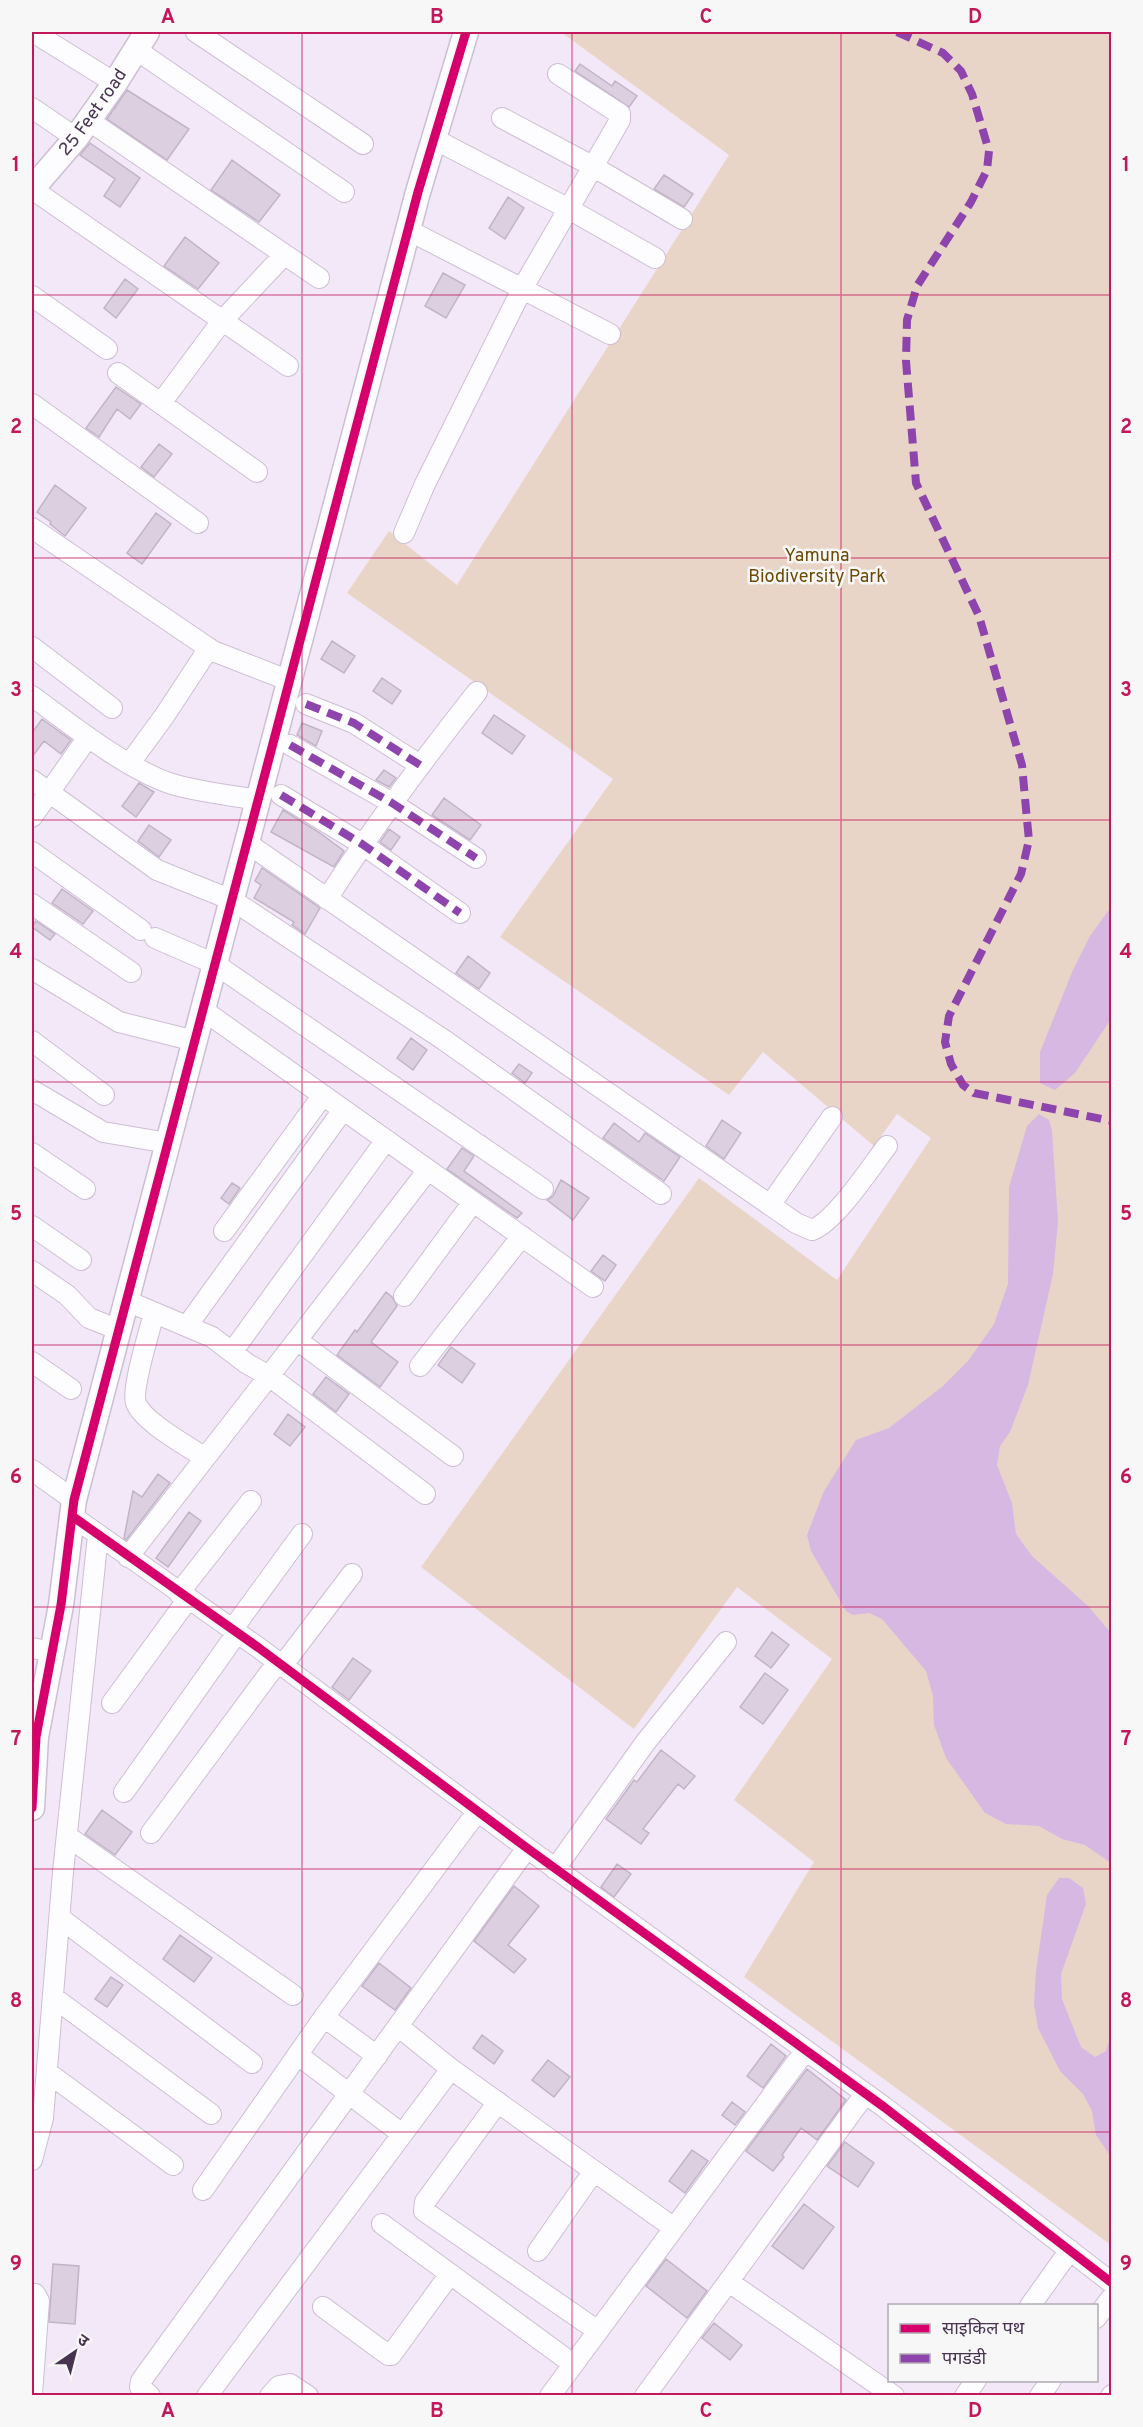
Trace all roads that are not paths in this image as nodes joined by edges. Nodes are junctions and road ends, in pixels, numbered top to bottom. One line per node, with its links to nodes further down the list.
1 (33, 32): 6 (street)
2 (195, 32): 11 (street)
3 (466, 32): 10 (street)
4 (141, 40): 6 (street, 25 Feet road); 14 (street)
5 (558, 74): 12 (street)
6 (115, 83): 9 (street, 25 Feet road)
7 (32, 108): 9 (street)
8 (502, 118): 12 (street)
9 (82, 129): 13 (street, 25 Feet road); 18 (street)
10 (434, 139): 15 (street); 17 (street)
11 (363, 144)
12 (594, 167): 15 (street); 16 (street)
13 (32, 189): 23 (street)
14 (344, 192)
15 (569, 209): 19 (street); 21 (street)
16 (682, 219)
17 (408, 230): 21 (street); 36 (street)
18 (284, 255): 20 (street); 23 (street)
19 (655, 258)
20 (319, 278)
21 (522, 289): 24 (street); 33 (street)
22 (32, 296): 25 (street)
23 (222, 321): 26 (street); 28 (street)
24 (610, 334)
25 (107, 349)
26 (288, 366)
27 (118, 373): 28 (street)
28 (161, 403): 30 (street)
29 (32, 404): 31 (street)
30 (257, 472)
31 (198, 523)
32 (32, 528): 35 (street)
33 (404, 533)
34 (32, 647): 40 (street)
35 (215, 651): 36 (street); 43 (street)
36 (290, 681): 47 (street)
37 (477, 692): 44 (street)
38 (32, 696): 41 (street)
39 (306, 704): 44 (street)
40 (112, 708)
41 (88, 737): 43 (street); 46 (street)
42 (290, 745): 48 (street)
43 (130, 763): 47 (street)
44 (420, 765): 48 (street)
45 (32, 780): 46 (street)
46 (49, 792): 49 (street); 55 (street)
47 (269, 797): 50 (street); 51 (street)
48 (392, 803): 51 (street); 53 (street)
49 (32, 817)
50 (247, 843): 54 (street); 55 (street)
51 (362, 844): 54 (street); 57 (street)
52 (32, 852): 58 (street)
53 (476, 858)
54 (327, 899): 78 (street)
55 (232, 900): 58 (street); 76 (street)
56 (32, 904): 60 (street)
57 (460, 913)
58 (215, 964): 61 (street); 75 (street)
59 (32, 969): 63 (street)
60 (131, 972)
61 (203, 1010): 63 (street); 66 (street)
62 (32, 1041): 65 (street)
63 (195, 1041): 70 (street)
64 (32, 1090): 70 (street)
65 (104, 1095)
66 (323, 1095): 67 (street); 80 (street)
67 (343, 1110): 69 (street); 88 (street)
68 (832, 1117): 78 (street)
69 (386, 1140): 73 (street); 91 (street)
70 (168, 1143): 86 (street)
71 (887, 1146): 78 (street)
72 (32, 1153): 74 (street)
73 (428, 1170): 77 (street); 90 (street)
74 (85, 1189)
75 (543, 1189)
76 (662, 1194)
77 (473, 1202): 81 (street); 85 (street)
78 (770, 1205)
79 (32, 1226): 82 (street)
80 (224, 1231)
81 (522, 1236): 84 (street); 93 (street)
82 (81, 1260)
83 (32, 1271): 89 (street)
84 (592, 1287)
85 (404, 1296)
86 (127, 1301): 87 (street); 89 (street)
87 (154, 1312): 88 (street); 97 (street)
88 (187, 1326): 91 (street)
89 (119, 1330): 101 (street)
90 (297, 1340): 94 (street); 96 (street)
91 (232, 1352): 94 (street)
92 (32, 1362): 95 (street)
93 (420, 1366)
94 (269, 1376): 97 (street); 99 (street)
95 (71, 1389)
96 (453, 1456)
97 (205, 1458): 104 (street)
98 (32, 1470): 101 (street)
99 (425, 1494)
100 (251, 1501): 106 (street)
101 (73, 1508): 103 (street); 109 (street)
102 (302, 1534): 107 (street)
103 (98, 1535): 104 (street); 116 (street)
104 (128, 1557): 106 (street)
105 (352, 1574): 110 (street)
106 (183, 1596): 107 (street); 111 (street)
107 (235, 1631): 110 (street); 112 (street)
108 (726, 1642): 118 (street)
109 (42, 1650): 113 (street)
110 (279, 1664): 114 (street); 115 (street)
111 (112, 1703)
112 (124, 1792)
113 (32, 1808)
114 (477, 1812): 117 (street); 122 (street)
115 (151, 1833)
116 (67, 1836): 119 (street); 120 (street)
117 (527, 1848): 118 (street); 123 (street)
118 (555, 1869): 124 (street)
119 (60, 1918): 121 (street); 127 (street)
120 (294, 1995)
121 (53, 1997): 129 (street); 133 (street)
122 (324, 2017): 125 (street); 126 (street)
123 (398, 2026): 126 (street); 128 (street)
124 (806, 2051): 131 (street); 140 (street)
125 (298, 2055): 130 (street); 138 (street)
126 (377, 2055): 130 (street)
127 (252, 2063)
128 (451, 2069): 132 (street); 134 (street)
129 (47, 2072): 135 (street); 136 (street)
130 (349, 2094): 134 (street); 156 (street)
131 (865, 2094): 141 (street); 144 (street)
132 (498, 2102): 137 (street); 151 (street)
133 (211, 2114)
134 (402, 2134): 157 (street)
135 (32, 2160)
136 (172, 2165)
137 (594, 2171): 140 (street); 142 (street)
138 (203, 2190)
139 (382, 2224): 143 (street)
140 (674, 2228): 151 (street)
141 (1070, 2250): 145 (street); 148 (street)
142 (538, 2251)
143 (450, 2274): 149 (street); 152 (street)
144 (729, 2282): 161 (street); 162 (street)
145 (1112, 2283)
146 (32, 2294): 155 (street)
147 (1112, 2297): 150 (street)
148 (1031, 2304)
149 (323, 2307)
150 (1098, 2315)
151 (598, 2331): 152 (street)
152 (573, 2364): 160 (street)
153 (975, 2382): 163 (street)
154 (1050, 2382): 164 (street)
155 (32, 2394)
156 (150, 2396)
157 (207, 2396)
158 (270, 2396): 159 (street)
159 (308, 2396)
160 (550, 2396)
161 (645, 2396)
162 (894, 2396)
163 (965, 2396)
164 (1040, 2396)

